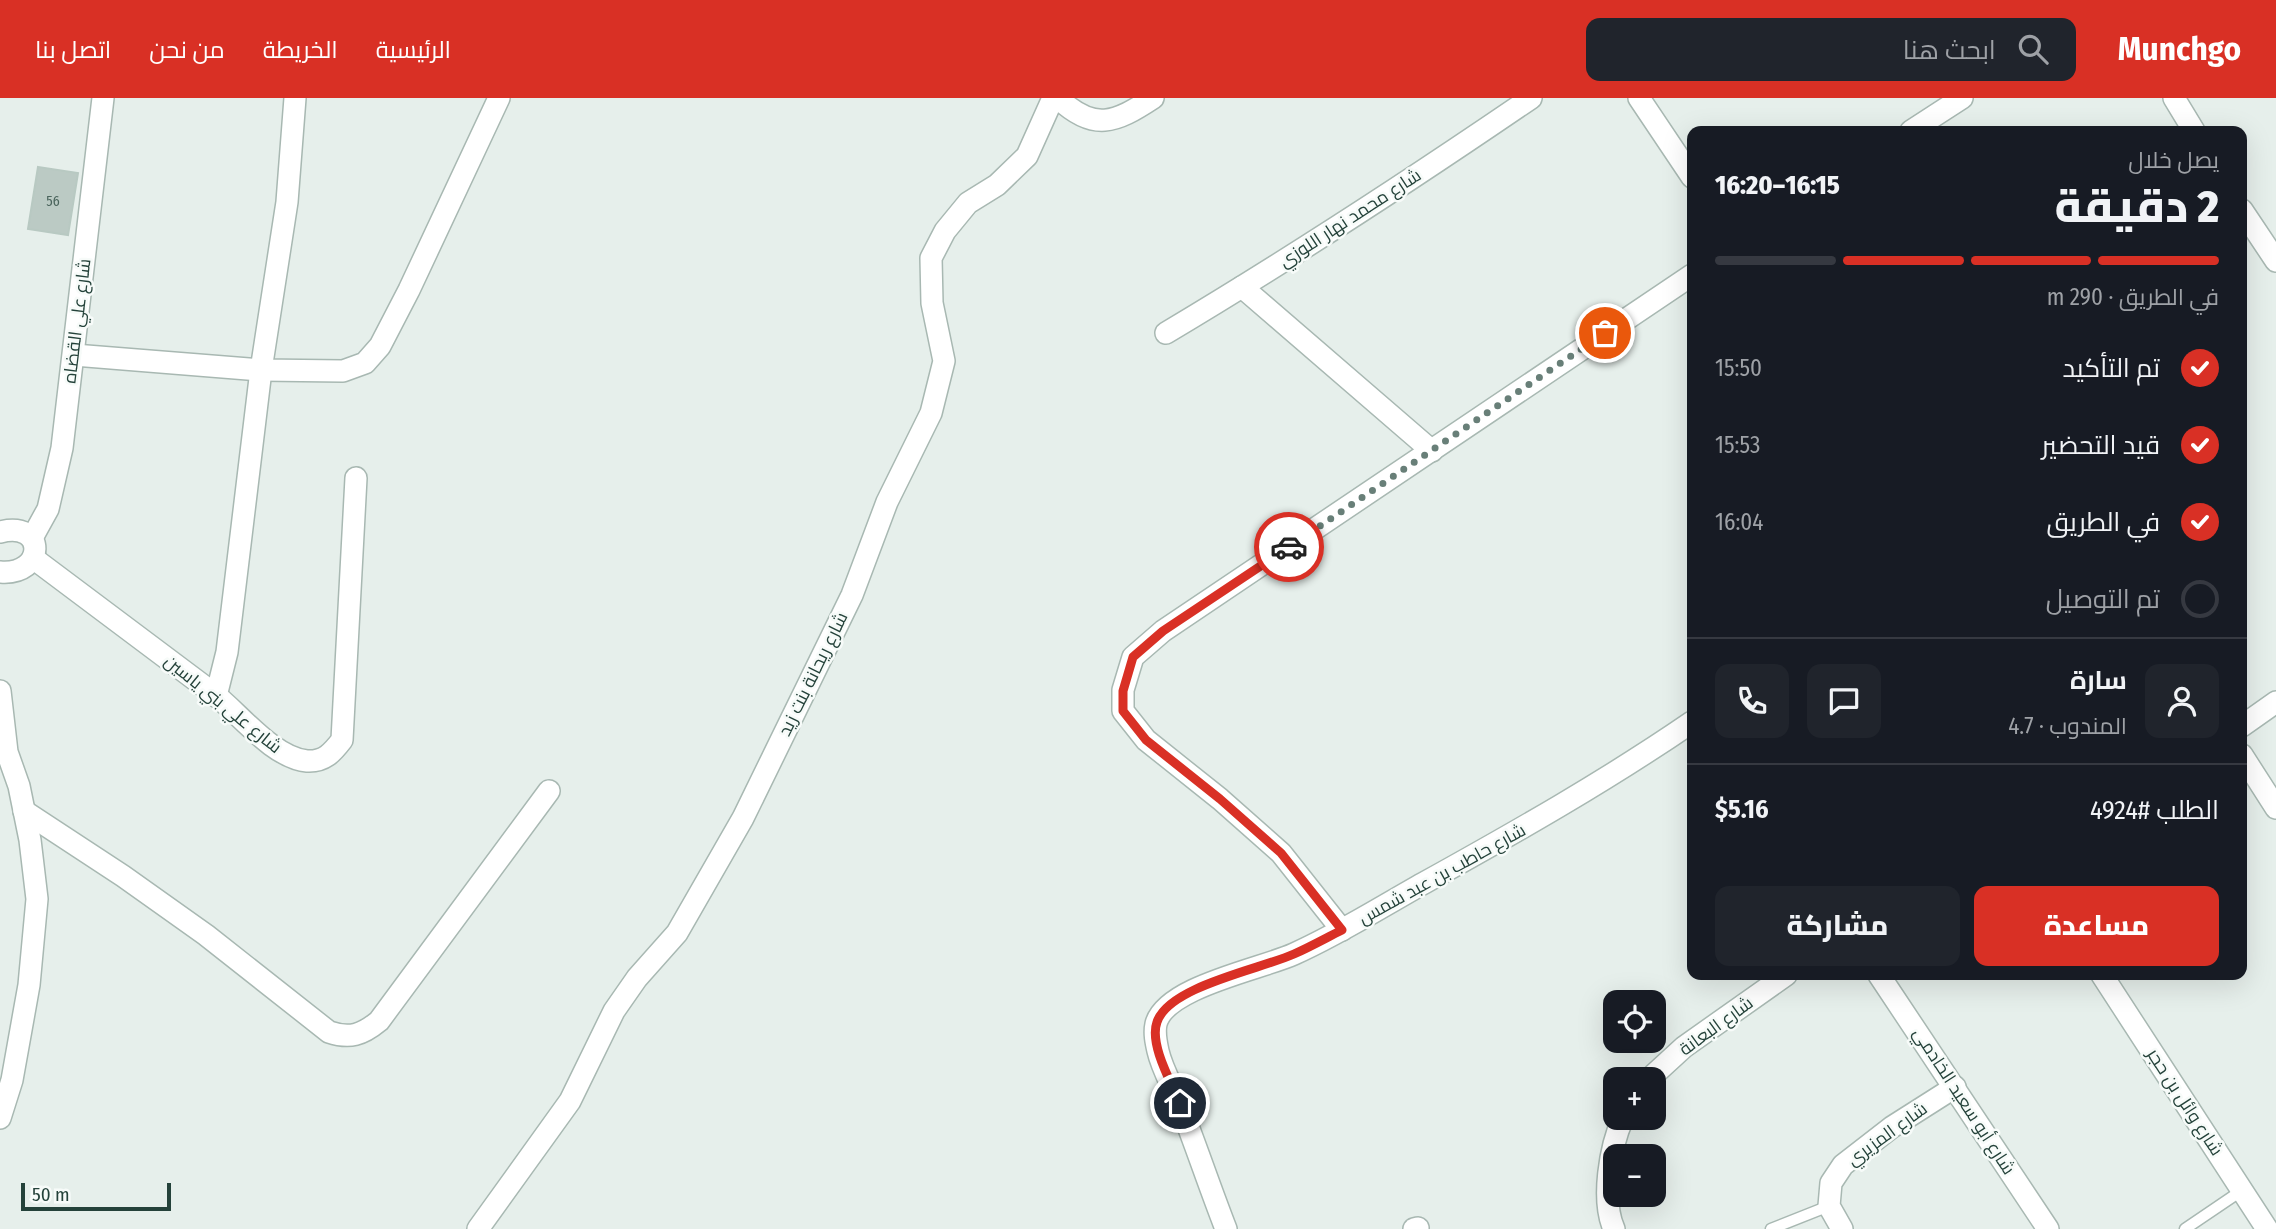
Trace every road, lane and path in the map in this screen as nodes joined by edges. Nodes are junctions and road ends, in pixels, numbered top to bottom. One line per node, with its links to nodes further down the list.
1 (103, 98): 18 (street, شارع علي القضاه)
2 (295, 98): 19 (street)
3 (499, 98): 19 (street)
4 (1055, 98): 5 (street); 45 (street, شارع ريحانة بنت زيد)
5 (1153, 98)
6 (1531, 98): 16 (street, شارع محمد نهار اللوزي)
7 (1639, 98): 12 (street)
8 (1962, 98): 10 (street)
9 (2174, 98): 11 (street)
10 (1919, 126)
11 (2191, 126)
12 (1687, 170)
13 (2247, 218): 14 (street)
14 (2276, 261)
15 (1687, 278): 20 (street)
16 (1242, 287): 17 (street, شارع محمد نهار اللوزي); 20 (street)
17 (1166, 333)
18 (74, 355): 19 (street); 23 (street, شارع علي القضاه)
19 (261, 370): 26 (street)
20 (1432, 451): 35 (street)
21 (356, 478): 26 (street, شارع علي بني ياسين)
22 (0, 532): 23 (street)
23 (32, 548): 24 (street); 26 (street, شارع علي بني ياسين)
24 (0, 572)
25 (0, 691): 30 (street)
26 (216, 696)
27 (2276, 702): 28 (street)
28 (2247, 722)
29 (1687, 725): 35 (street, شارع حاطب بن عبد شمس)
30 (4, 754): 34 (street)
31 (2247, 763): 33 (street)
32 (549, 791): 34 (street)
33 (2276, 808)
34 (24, 811): 41 (street)
35 (1342, 930): 46 (street, شارع حاطب بن عبد شمس)
36 (1779, 980): 39 (street, شارع البعانة)
37 (1883, 980): 40 (street, شارع أبو سعيد الخادمي)
38 (2105, 980): 43 (street, شارع وائل بن حجر)
39 (1662, 1067)
40 (1955, 1087): 44 (street, شارع المزيري); 50 (street, شارع أبو سعيد الخادمي)
41 (0, 1118)
42 (1618, 1130): 47 (street)
43 (2241, 1191): 51 (lane); 52 (street, شارع وائل بن حجر)
44 (1829, 1206): 48 (lane); 49 (street)
45 (478, 1229)
46 (1226, 1229)
47 (1614, 1229)
48 (1771, 1229)
49 (1842, 1229)
50 (2048, 1229)
51 (2185, 1229)
52 (2267, 1229)

